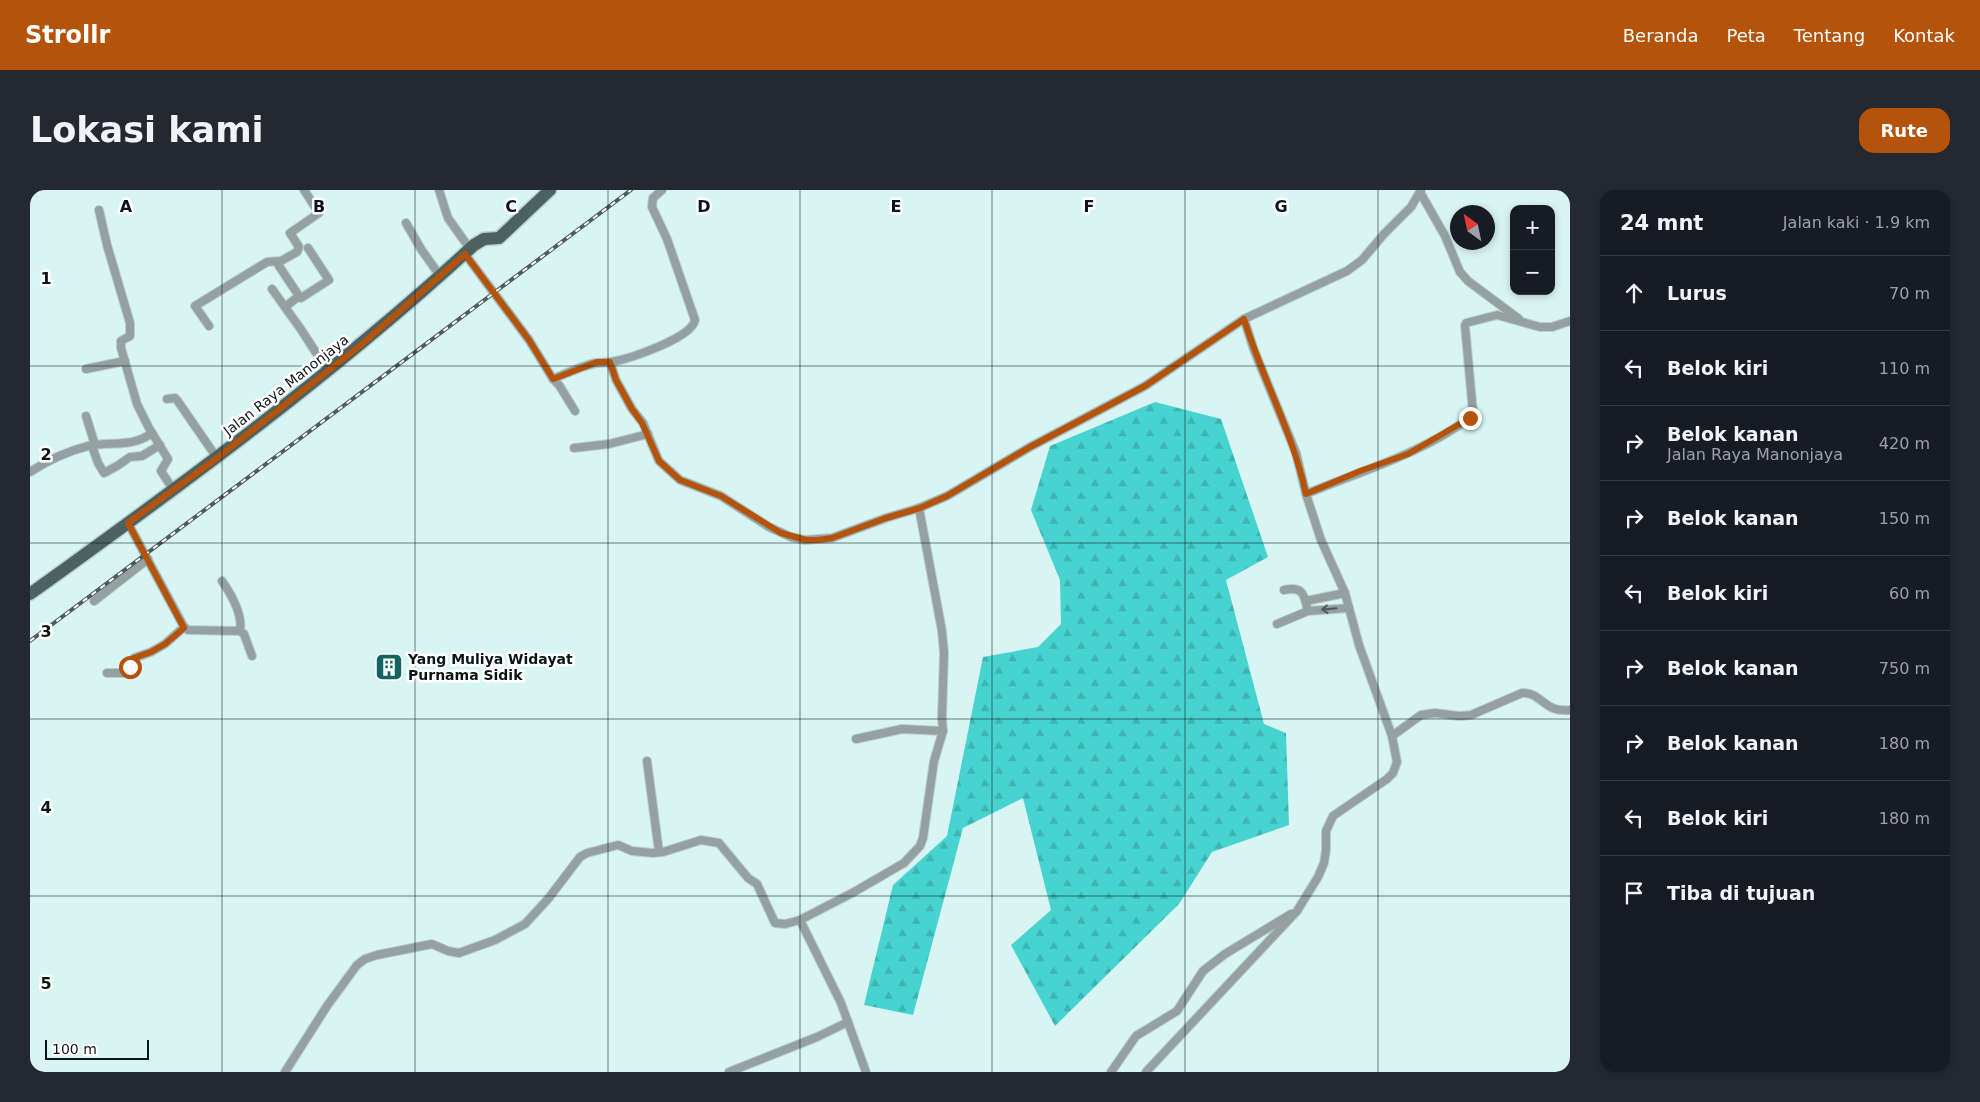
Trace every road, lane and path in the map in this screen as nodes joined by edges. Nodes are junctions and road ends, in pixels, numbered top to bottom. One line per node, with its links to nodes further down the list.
1 (304, 190): 18 (street)
2 (439, 190): 9 (street)
3 (550, 190): 9 (main road, Jalan Raya Manonjaya)
4 (662, 190): 20 (street)
5 (1421, 191): 15 (street); 17 (street)
6 (100, 210): 19 (street)
7 (406, 223): 11 (street)
8 (308, 248): 13 (street)
9 (468, 251): 11 (main road, Jalan Raya Manonjaya); 23 (street)
10 (279, 266): 13 (street)
11 (440, 276): 22 (main road, Jalan Raya Manonjaya)
12 (272, 289): 14 (street)
13 (299, 296): 14 (street)
14 (285, 307): 22 (street)
15 (1244, 319): 35 (street); 36 (street)
16 (1570, 321): 17 (street)
17 (1523, 322): 35 (street)
18 (209, 326)
19 (125, 361): 21 (street); 27 (street)
20 (610, 362): 23 (street); 28 (street)
21 (86, 369)
22 (328, 371): 32 (main road, Jalan Raya Manonjaya)
23 (553, 379): 25 (street)
24 (167, 399): 32 (street)
25 (576, 410)
26 (86, 416): 30 (street)
27 (152, 433): 29 (street); 30 (street)
28 (648, 434): 31 (street); 36 (street)
29 (160, 445): 30 (street); 34 (street)
30 (93, 446): 33 (street)
31 (574, 448)
32 (217, 458): 34 (main road, Jalan Raya Manonjaya)
33 (30, 472)
34 (174, 491): 37 (main road, Jalan Raya Manonjaya)
35 (1306, 494): 41 (street)
36 (920, 508): 53 (street)
37 (128, 523): 38 (street); 42 (main road, Jalan Raya Manonjaya)
38 (148, 559): 43 (street); 48 (street)
39 (222, 581): 49 (street)
40 (1284, 590): 44 (street)
41 (1345, 593): 44 (street); 45 (street)
42 (30, 594)
43 (94, 601)
44 (1306, 601): 46 (street)
45 (1349, 608): 46 (street, one-way to 46); 54 (street)
46 (1308, 611): 47 (street)
47 (1277, 624)
48 (184, 628): 49 (street); 51 (street)
49 (240, 631): 50 (street)
50 (252, 656)
51 (107, 673)
52 (1570, 710): 54 (street)
53 (943, 732): 55 (street); 59 (street)
54 (1392, 736): 58 (street)
55 (856, 739)
56 (647, 761): 57 (street)
57 (659, 852): 59 (street); 61 (street)
58 (1297, 911): 64 (street); 65 (street)
59 (800, 920): 60 (street)
60 (848, 1022): 62 (street); 63 (street)
61 (285, 1072)
62 (729, 1072)
63 (866, 1072)
64 (1111, 1072)
65 (1146, 1072)

